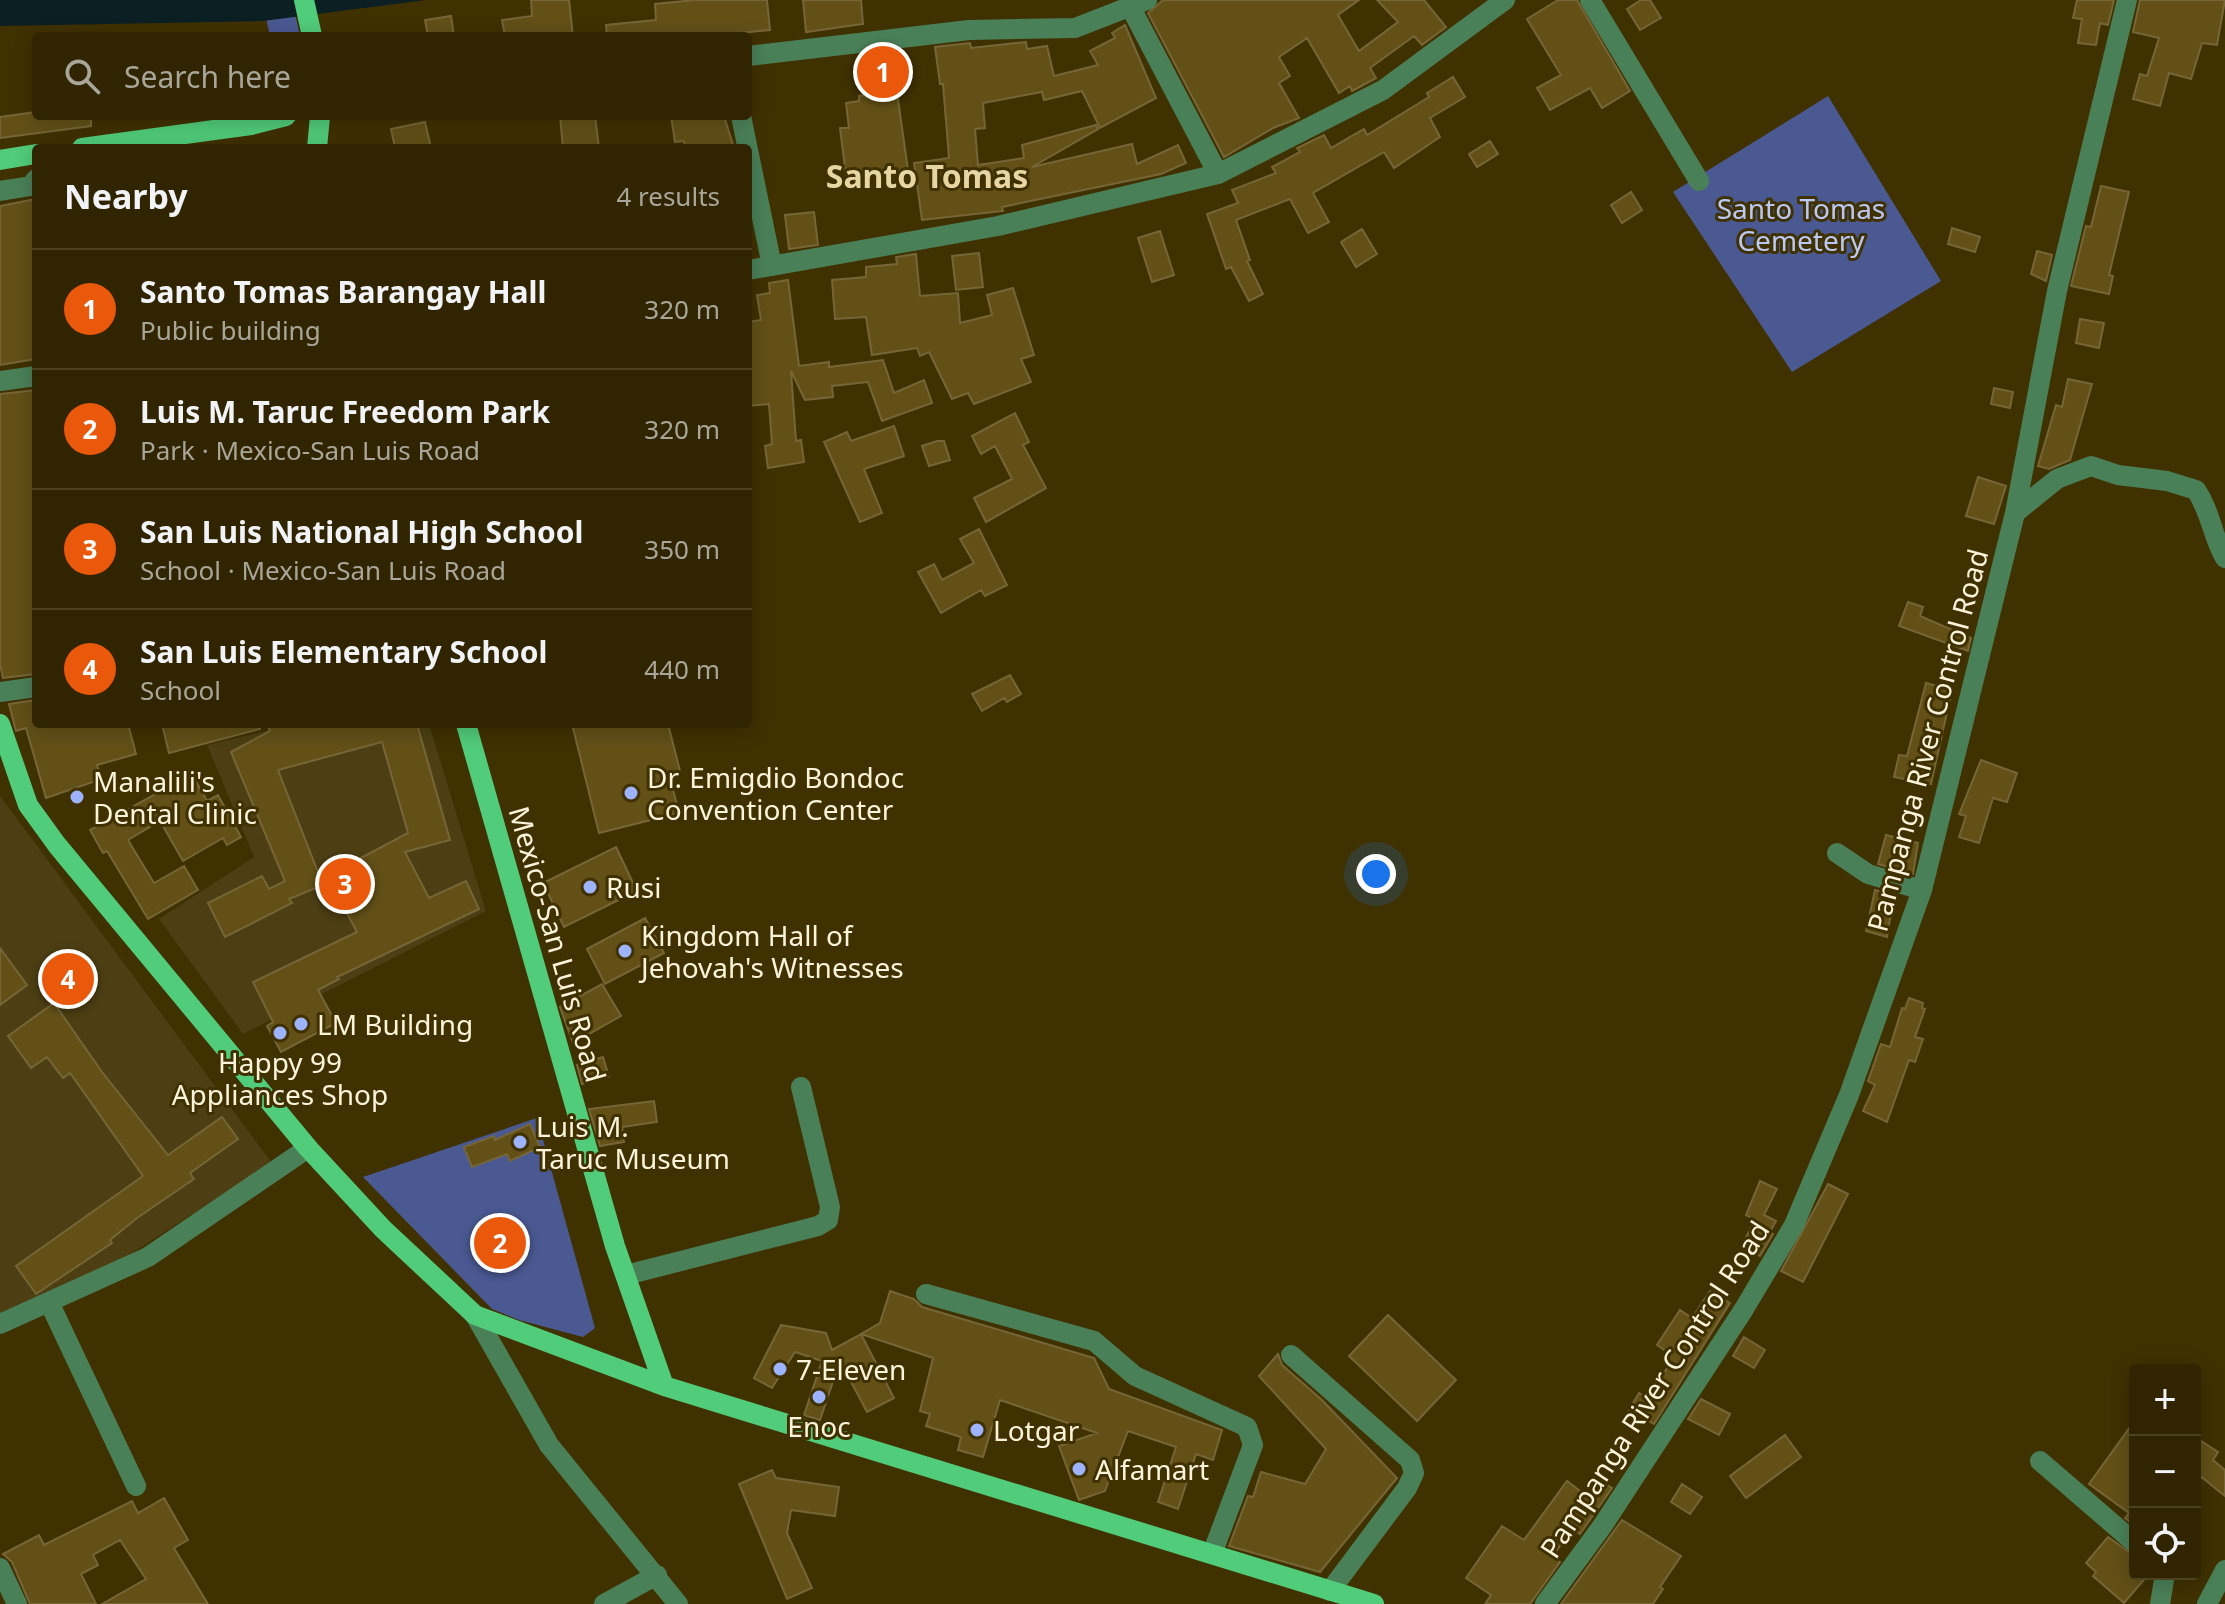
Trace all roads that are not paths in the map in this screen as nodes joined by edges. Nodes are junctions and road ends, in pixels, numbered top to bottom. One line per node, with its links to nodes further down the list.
1 (304, 0): 6 (main road)
2 (1505, 0): 17 (street)
3 (1590, 0): 18 (street)
4 (2127, 0): 25 (street, Pampanga River Control Road)
5 (1139, 4): 7 (street); 17 (street)
6 (311, 32)
7 (752, 56)
8 (270, 120): 11 (main road)
9 (320, 120): 12 (main road)
10 (742, 120): 13 (street)
11 (111, 144)
12 (317, 144)
13 (747, 144)
14 (32, 155): 15 (main road)
15 (0, 160)
16 (752, 169): 21 (street)
17 (1218, 174): 21 (street)
18 (1699, 181)
19 (32, 185): 20 (street)
20 (0, 191)
21 (772, 266): 22 (street)
22 (752, 269)
23 (32, 377): 24 (street)
24 (0, 381)
25 (2015, 513): 26 (street); 32 (street, Pampanga River Control Road)
26 (2225, 558)
27 (32, 688): 28 (street)
28 (0, 692)
29 (0, 724): 34 (main road)
30 (467, 728): 35 (main road, Mexico-San Luis Road)
31 (1837, 853): 32 (street)
32 (1922, 890): 55 (street, Pampanga River Control Road)
33 (801, 1087): 35 (street)
34 (308, 1148): 37 (street); 38 (main road)
35 (626, 1275): 41 (main road, Mexico-San Luis Road)
36 (926, 1294): 45 (street)
37 (49, 1302): 39 (street); 43 (street)
38 (475, 1315): 41 (main road); 48 (street)
39 (0, 1324)
40 (1291, 1355): 50 (street)
41 (664, 1386): 45 (main road)
42 (2040, 1461): 44 (street)
43 (136, 1486)
44 (2129, 1538)
45 (1212, 1554): 50 (main road)
46 (0, 1568): 51 (street)
47 (2225, 1570): 57 (street)
48 (657, 1575): 52 (street); 53 (street)
49 (2164, 1580): 56 (street)
50 (1330, 1591): 54 (main road)
51 (17, 1604)
52 (604, 1604)
53 (678, 1604)
54 (1374, 1604)
55 (1545, 1604)
56 (2160, 1604)
57 (2207, 1604)

